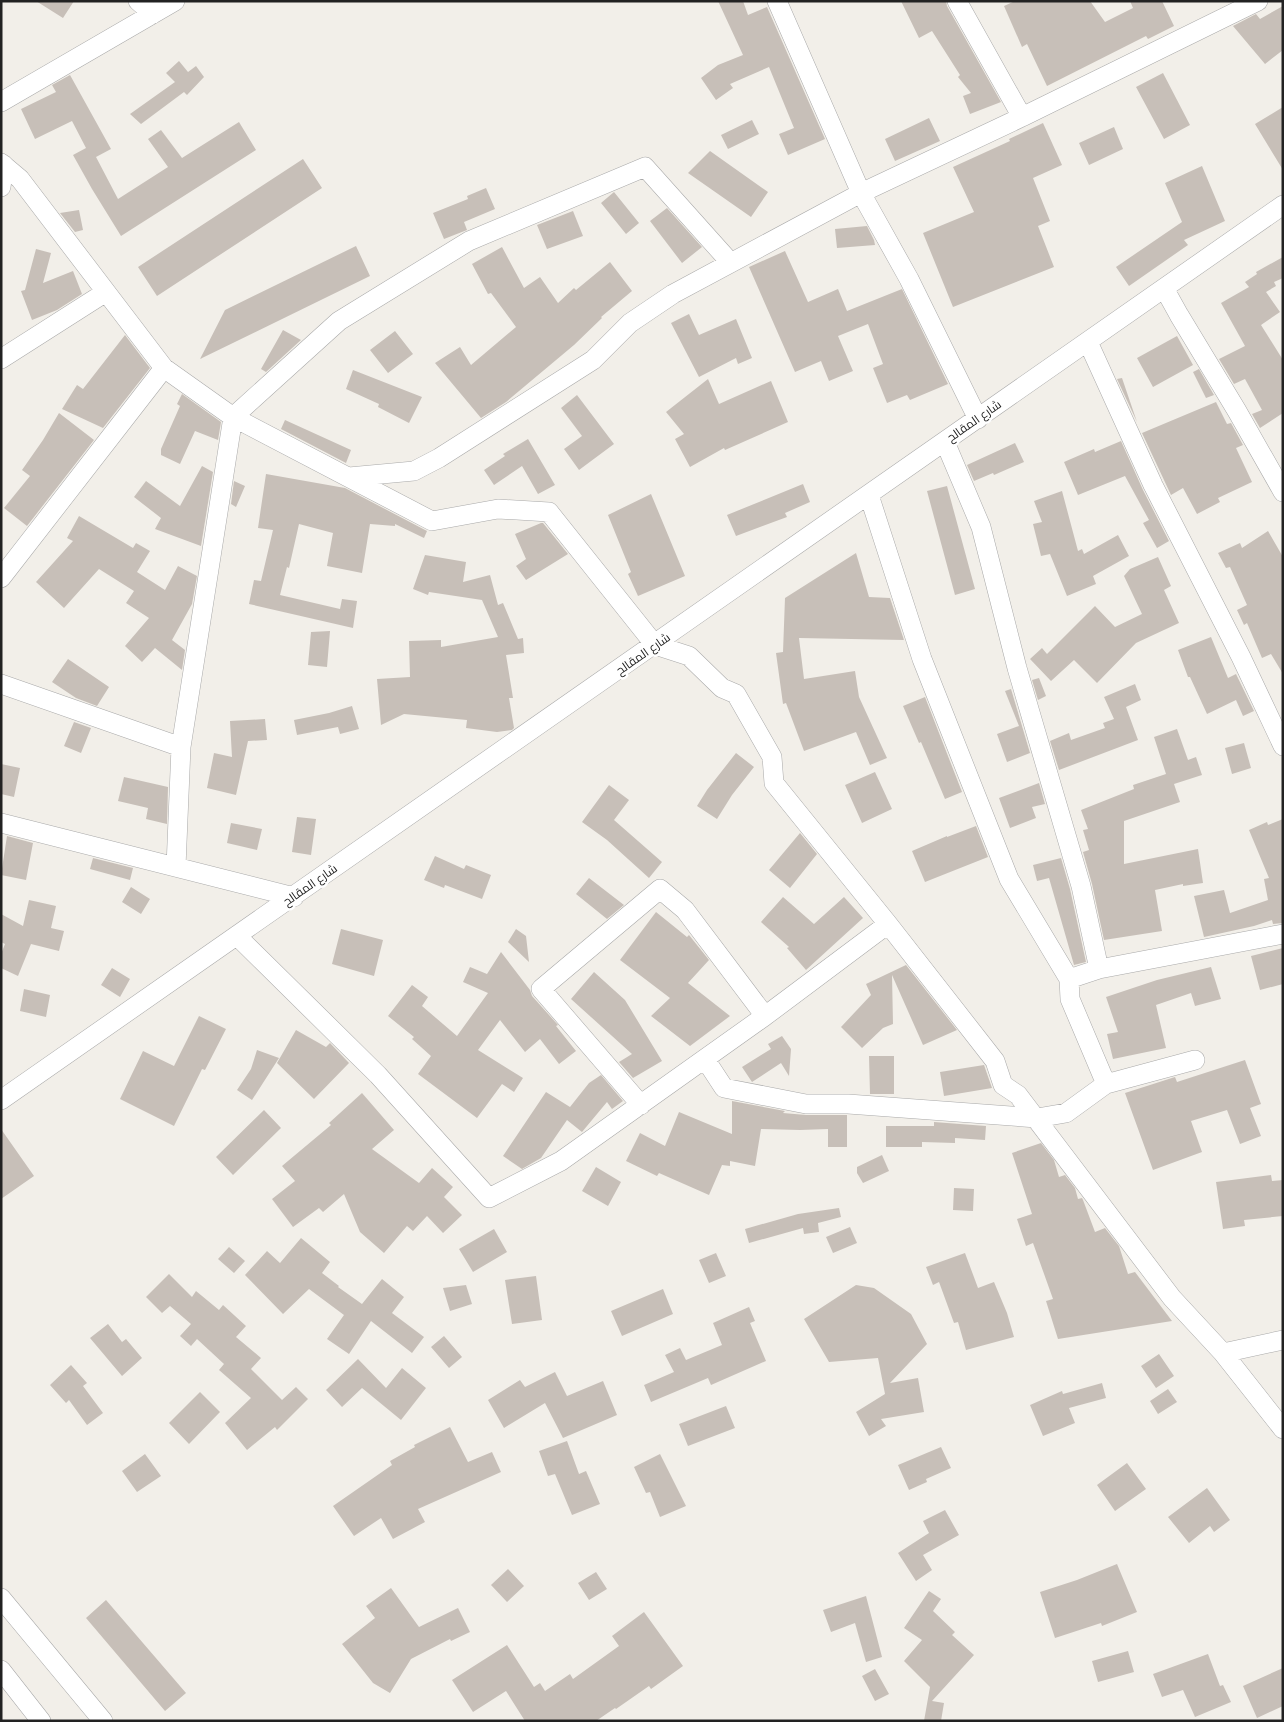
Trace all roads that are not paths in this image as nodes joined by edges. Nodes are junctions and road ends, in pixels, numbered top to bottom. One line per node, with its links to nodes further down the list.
1 (138, 1): 6 (street)
2 (175, 1): 6 (street)
3 (777, 1): 11 (street)
4 (958, 1): 8 (street)
5 (1258, 1): 8 (street)
6 (153, 14): 7 (street)
7 (1, 102)
8 (1022, 117): 11 (street)
9 (3, 164): 10 (street); 15 (street)
10 (1, 187)
11 (861, 193): 13 (street); 20 (street)
12 (1283, 205): 14 (street, شارع المقالح)
13 (730, 262): 19 (street); 22 (street)
14 (1164, 288): 16 (street, شارع المقالح); 23 (street)
15 (106, 292): 17 (street); 18 (street)
16 (1088, 342): 20 (street, شارع المقالح); 28 (street)
17 (1, 358)
18 (164, 368): 19 (street); 25 (street)
19 (233, 417): 22 (street); 29 (street)
20 (978, 419): 21 (street, شارع المقالح)
21 (945, 442): 24 (street, شارع المقالح); 36 (street)
22 (349, 477): 26 (street)
23 (1283, 492)
24 (868, 495): 26 (street, شارع المقالح); 37 (street)
25 (1, 578)
26 (655, 645): 32 (street, شارع المقالح); 33 (street)
27 (1, 684): 29 (street)
28 (1283, 746)
29 (181, 747): 31 (street)
30 (1, 823): 31 (street)
31 (176, 867): 32 (street)
32 (294, 897): 35 (street, شارع المقالح)
33 (888, 924): 38 (street); 44 (street)
34 (1283, 934): 36 (street)
35 (237, 936): 42 (street, شارع المقالح); 43 (street)
36 (1099, 969): 37 (street)
37 (1069, 979): 41 (street)
38 (765, 1016): 39 (street); 43 (street)
39 (705, 1059): 43 (street); 44 (street)
40 (1194, 1060): 41 (street)
41 (1106, 1084): 44 (street)
42 (1, 1100)
43 (641, 1105)
44 (1036, 1118): 46 (street)
45 (1283, 1340): 46 (street)
46 (1223, 1353): 47 (street)
47 (1283, 1429)
48 (1, 1598): 51 (street)
49 (4, 1679): 50 (street)
50 (42, 1721)
51 (103, 1721)

